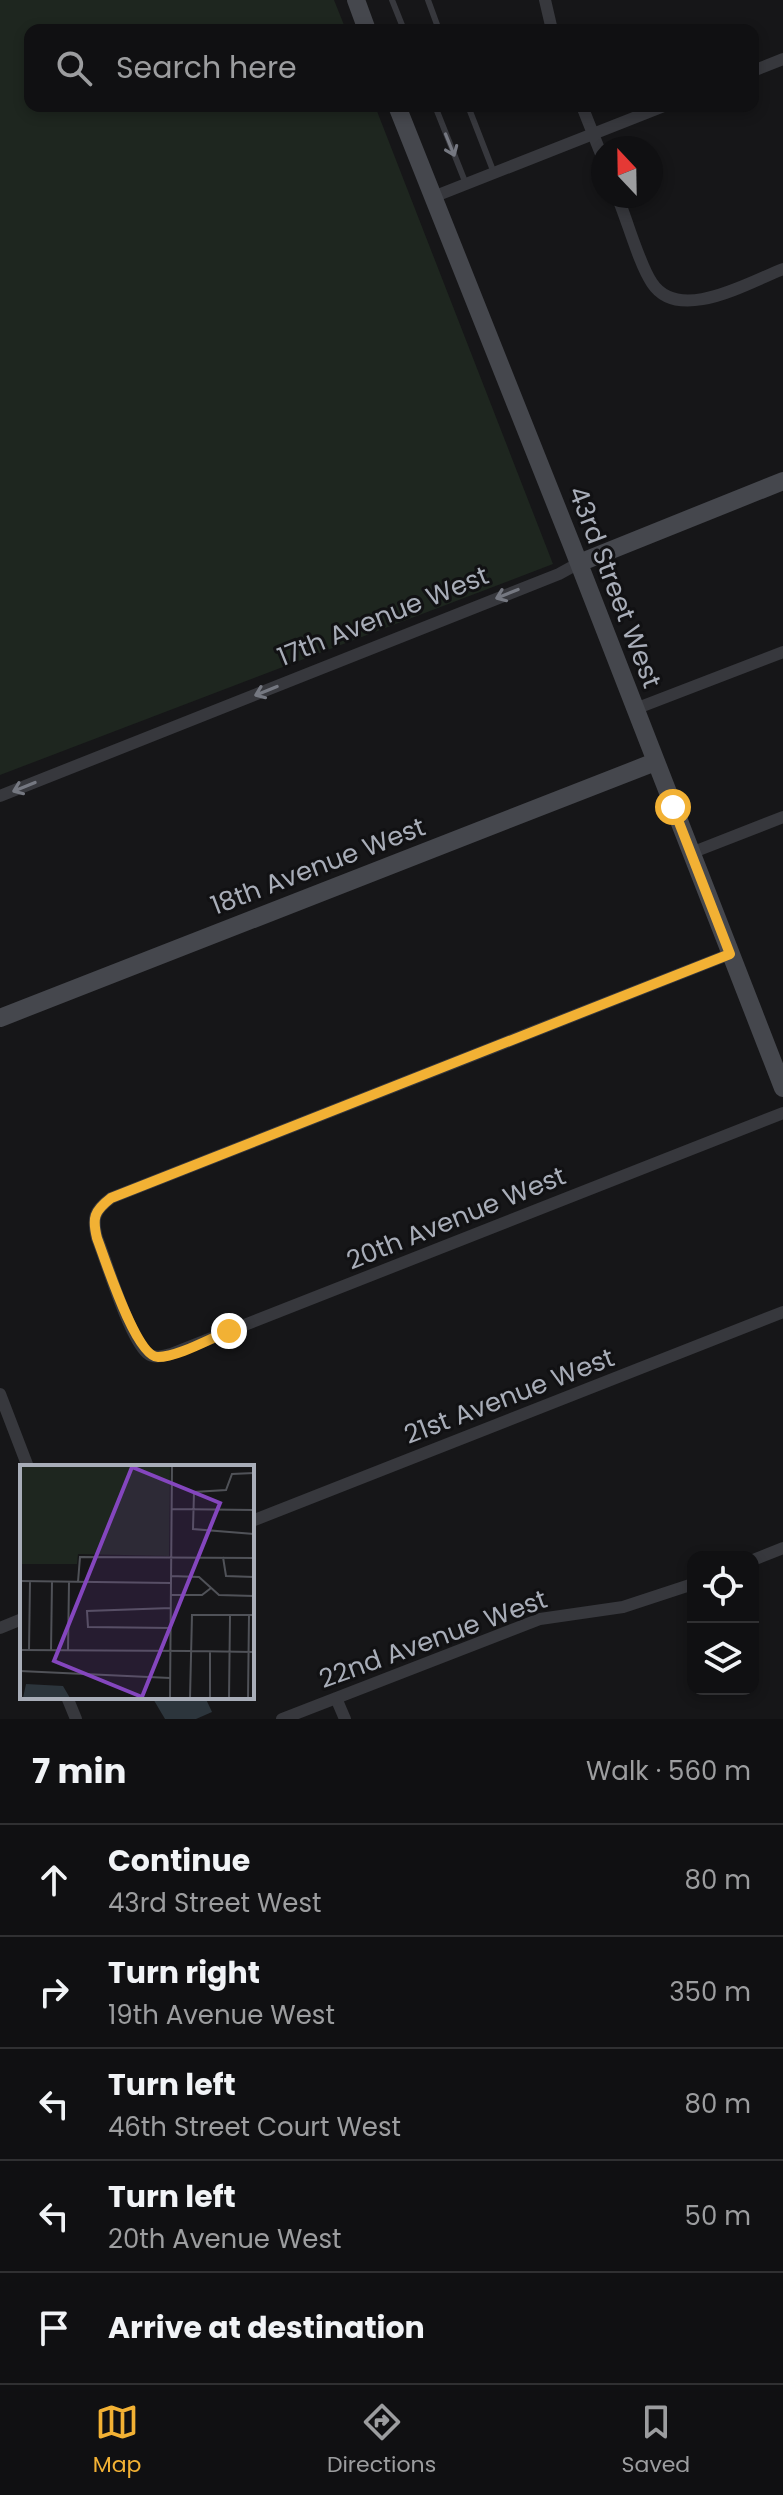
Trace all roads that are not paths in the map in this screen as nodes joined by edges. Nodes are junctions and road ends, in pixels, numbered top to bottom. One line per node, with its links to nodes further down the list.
1 (356, 0): 5 (street)
2 (392, 0): 6 (lane)
3 (428, 0): 7 (lane)
4 (545, 0): 8 (street)
5 (365, 24)
6 (402, 24)
7 (437, 24)
8 (551, 24)
9 (783, 59): 10 (street)
10 (759, 69)
11 (399, 112): 19 (street, 43rd Street West)
12 (437, 112): 18 (lane, one-way to 18)
13 (470, 112): 17 (lane)
14 (584, 112): 16 (street)
15 (649, 112): 16 (street)
16 (593, 134): 17 (street)
17 (494, 173): 18 (street)
18 (466, 184): 19 (street)
19 (433, 197): 23 (street, 43rd Street West)
20 (622, 208): 21 (street)
21 (783, 269)
22 (783, 481): 23 (street, 17th Avenue West)
23 (579, 563): 25 (street, 43rd Street West); 27 (street, 17th Avenue West, one-way to 27)
24 (783, 652): 25 (street)
25 (635, 709): 26 (street, 43rd Street West)
26 (655, 762): 29 (street, 43rd Street West); 31 (street, 18th Avenue West)
27 (0, 796)
28 (783, 817): 29 (street)
29 (691, 853): 30 (street, 43rd Street West)
30 (730, 954): 32 (street, 43rd Street West); 33 (street, 20th Avenue West)
31 (0, 1018)
32 (783, 1088)
33 (783, 1113)
34 (783, 1312): 37 (street, 21st Avenue West)
35 (0, 1394): 36 (street)
36 (27, 1465)
37 (254, 1520)
38 (783, 1548): 39 (street)
39 (759, 1558)
40 (687, 1586): 43 (street, 22nd Avenue West)
41 (20, 1620): 42 (street)
42 (0, 1628)
43 (336, 1698): 46 (street, 22nd Avenue West); 47 (street)
44 (68, 1699): 45 (street)
45 (76, 1719)
46 (282, 1719)
47 (345, 1719)

